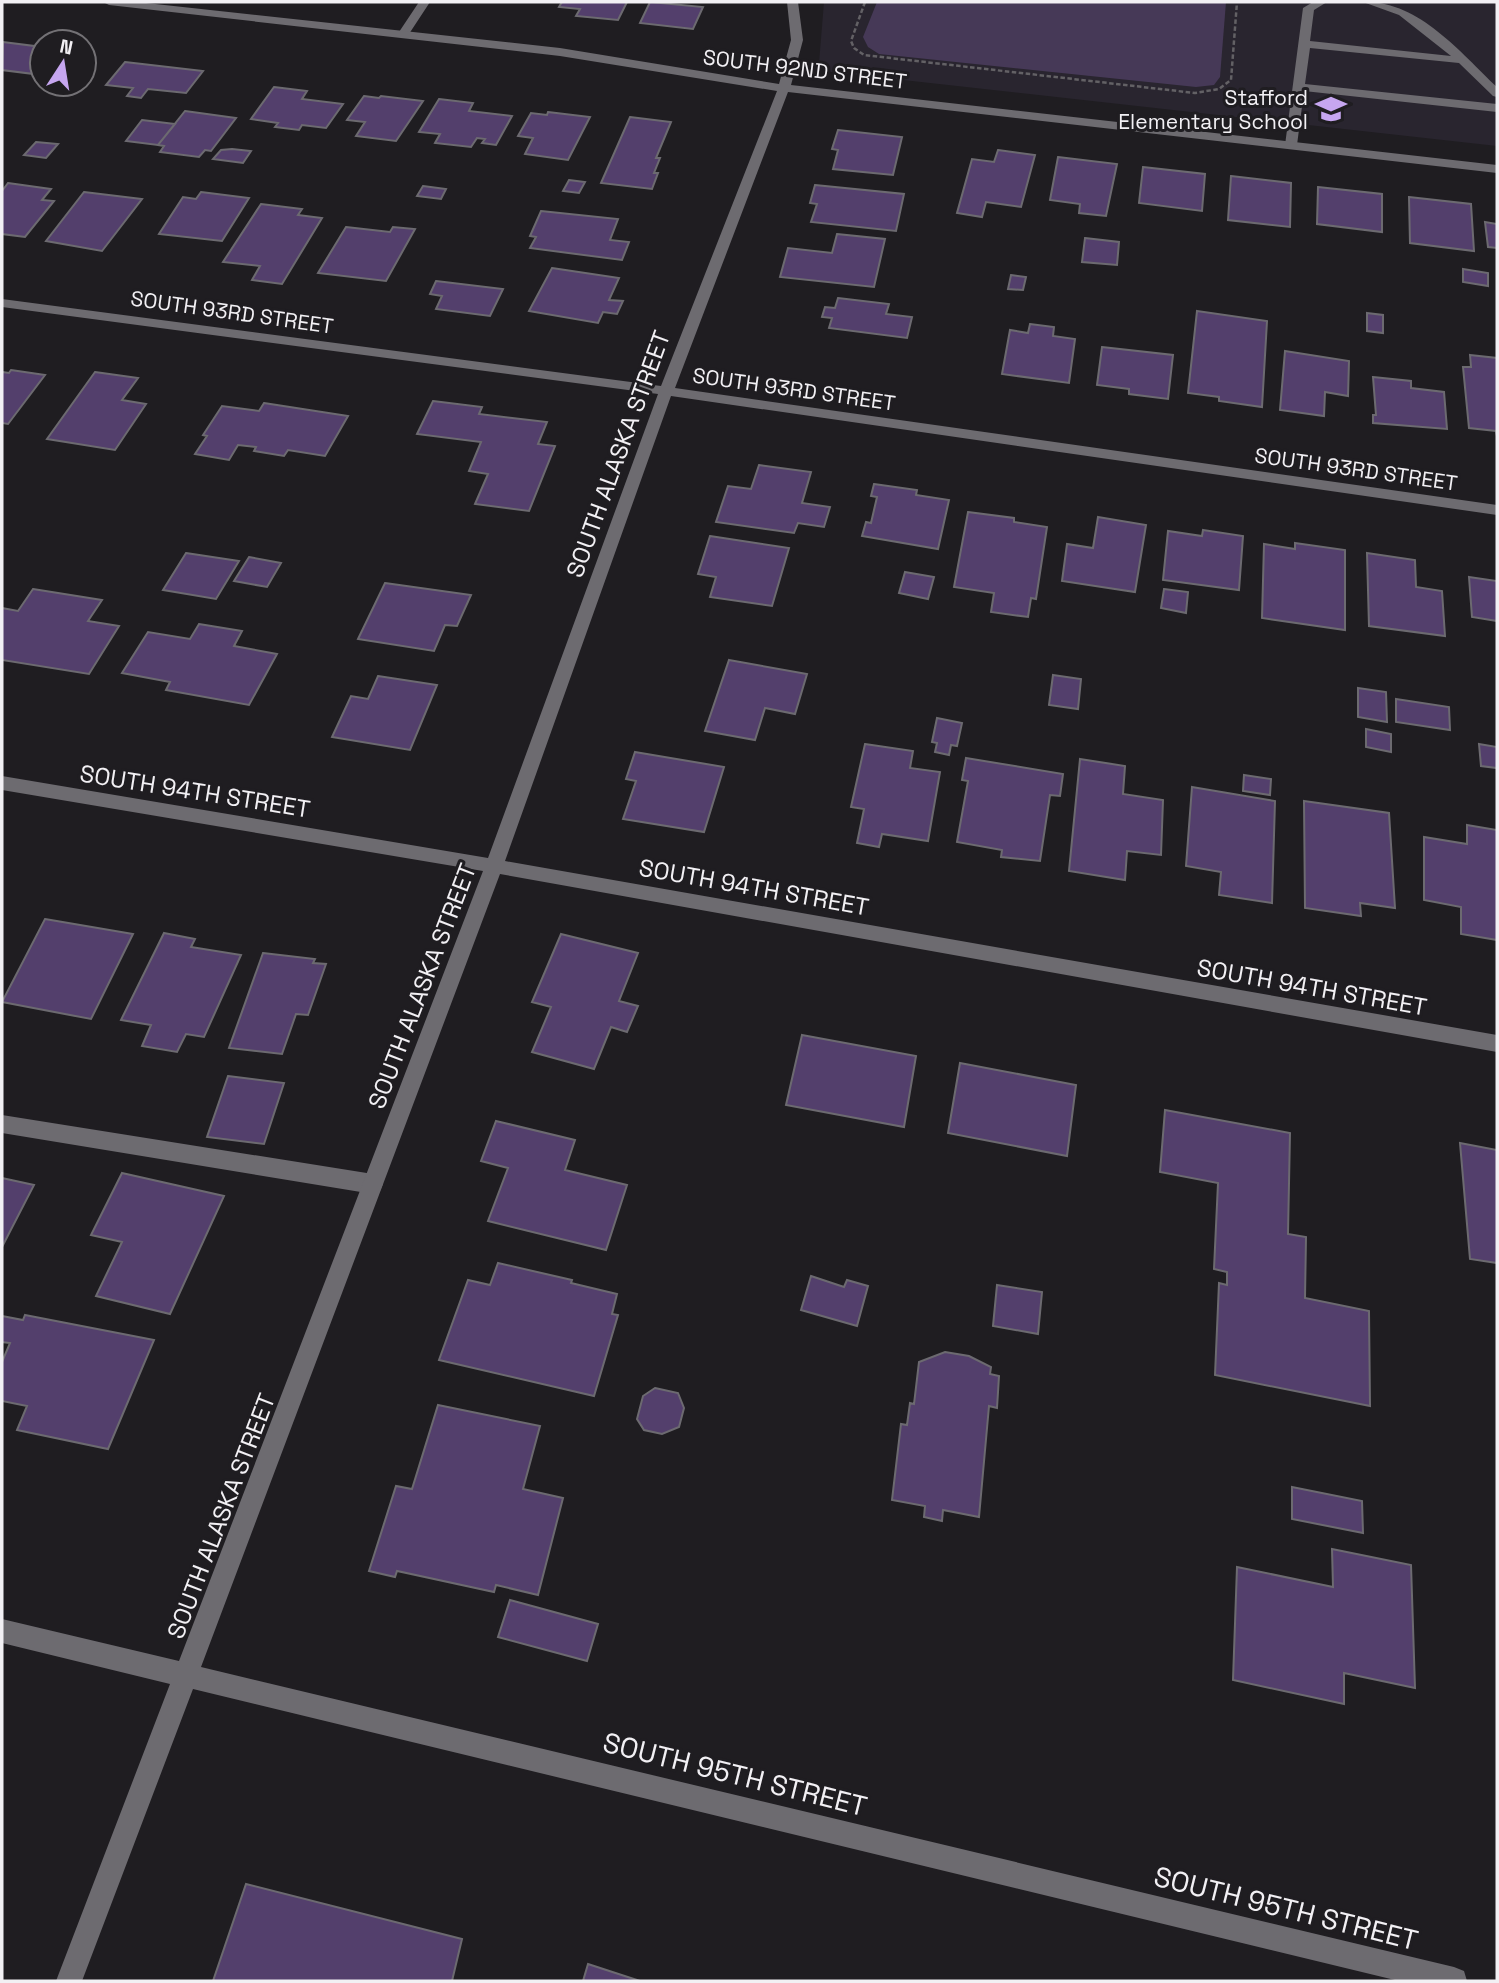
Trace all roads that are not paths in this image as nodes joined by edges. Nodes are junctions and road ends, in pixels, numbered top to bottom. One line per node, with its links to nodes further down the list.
1 (108, 2): 6 (street, SOUTH 92ND STREET)
2 (424, 2): 6 (street)
3 (793, 2): 10 (street, SOUTH ALASKA STREET)
4 (1321, 2): 7 (street)
5 (1368, 2): 8 (street)
6 (403, 35): 10 (street, SOUTH 92ND STREET)
7 (1305, 44): 8 (street); 9 (street)
8 (1460, 60): 11 (street)
9 (1299, 87): 12 (street); 13 (street)
10 (782, 88): 13 (street, SOUTH 92ND STREET); 16 (street, SOUTH ALASKA STREET)
11 (1497, 93)
12 (1497, 108)
13 (1292, 145): 14 (street, SOUTH 92ND STREET)
14 (1497, 169)
15 (2, 303): 16 (street, SOUTH 93RD STREET)
16 (666, 391): 17 (street, SOUTH 93RD STREET); 19 (street, SOUTH ALASKA STREET)
17 (1497, 510)
18 (2, 783): 19 (street, SOUTH 94TH STREET)
19 (494, 866): 20 (street, SOUTH 94TH STREET); 22 (street, SOUTH ALASKA STREET)
20 (1497, 1044)
21 (2, 1124): 22 (street)
22 (373, 1184): 24 (street, SOUTH ALASKA STREET)
23 (2, 1630): 24 (street, SOUTH 95TH STREET)
24 (187, 1674): 25 (street, SOUTH ALASKA STREET); 26 (street, SOUTH 95TH STREET)
25 (69, 1981)
26 (1454, 1981)

